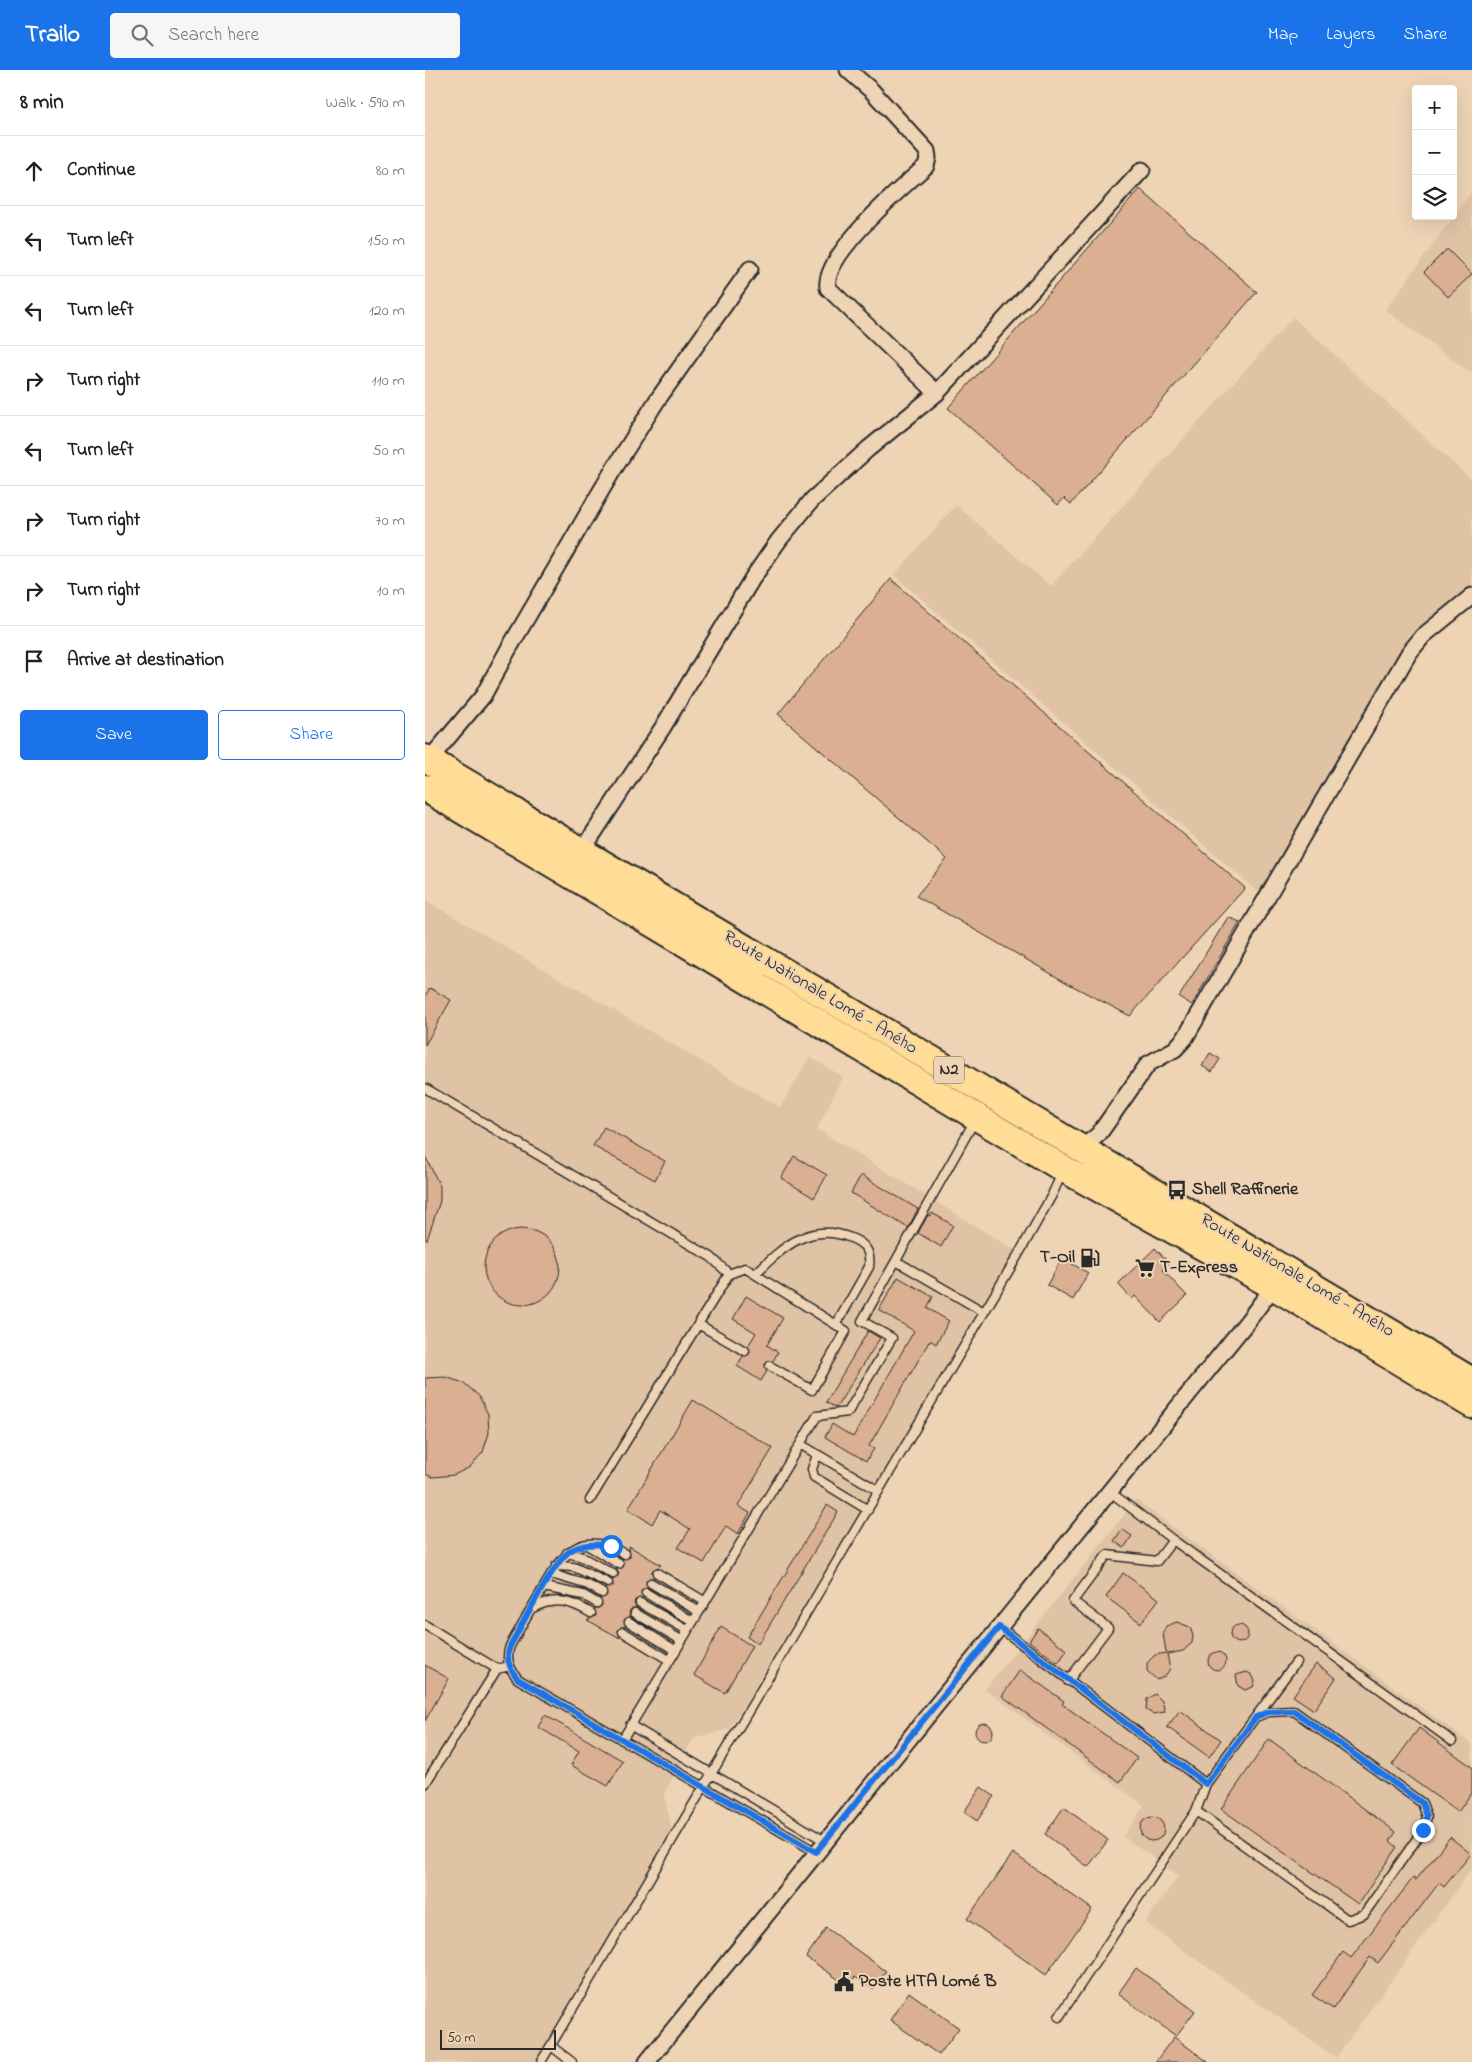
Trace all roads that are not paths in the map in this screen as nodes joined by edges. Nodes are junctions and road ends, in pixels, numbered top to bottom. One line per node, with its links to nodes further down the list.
1 (847, 70): 4 (street)
2 (1143, 170): 4 (street)
3 (750, 269): 6 (street)
4 (937, 393): 8 (street)
5 (1472, 596): 11 (street)
6 (427, 759): 8 (highway, Route Nationale Lomé - Aného / N2)
7 (425, 788): 10 (highway, Route Nationale Lomé - Aného / N2)
8 (582, 852): 11 (highway, Route Nationale Lomé - Aného / N2)
9 (425, 1088): 14 (lane)
10 (977, 1116): 12 (highway, Route Nationale Lomé - Aného / N2); 13 (lane)
11 (1080, 1148): 12 (street); 16 (highway, Route Nationale Lomé - Aného / N2)
12 (1064, 1169): 16 (highway, Route Nationale Lomé - Aného / N2); 17 (lane)
13 (896, 1261): 17 (lane); 24 (lane)
14 (729, 1274): 15 (lane); 18 (lane)
15 (755, 1274): 19 (lane); 19 (lane)
16 (1280, 1278): 22 (highway, Route Nationale Lomé - Aného / N2); 23 (highway, Route Nationale Lomé - Aného / N2); 26 (street)
17 (984, 1312): 27 (lane)
18 (698, 1324): 20 (lane); 28 (lane)
19 (836, 1325): 21 (lane)
20 (745, 1351)
21 (770, 1366)
22 (1472, 1381)
23 (1472, 1404)
24 (800, 1444): 25 (lane); 44 (lane)
25 (817, 1455): 27 (lane); 29 (lane)
26 (1109, 1490): 30 (lane); 54 (street)
27 (879, 1491): 29 (lane)
28 (590, 1500)
29 (868, 1510): 68 (lane)
30 (1173, 1540): 63 (lane); 67 (lane)
31 (587, 1545): 32 (lane); 33 (lane); 34 (lane)
32 (567, 1553): 35 (lane); 38 (lane)
33 (625, 1554)
34 (619, 1564)
35 (556, 1566): 37 (lane); 39 (lane)
36 (657, 1573): 44 (lane)
37 (551, 1574): 41 (lane); 42 (lane)
38 (613, 1574)
39 (608, 1583)
40 (651, 1583): 48 (lane)
41 (544, 1587): 45 (lane); 47 (lane)
42 (602, 1593)
43 (646, 1593): 51 (lane)
44 (704, 1602): 48 (lane)
45 (597, 1603)
46 (640, 1603): 55 (lane)
47 (531, 1609): 49 (lane); 61 (lane)
48 (698, 1611): 51 (lane)
49 (591, 1613)
50 (635, 1613): 57 (lane)
51 (692, 1621): 55 (lane)
52 (629, 1622): 58 (lane)
53 (425, 1625): 62 (lane)
54 (999, 1627): 63 (lane); 73 (street)
55 (687, 1630): 57 (lane)
56 (623, 1632): 59 (lane)
57 (681, 1640): 58 (lane)
58 (675, 1650): 59 (lane)
59 (669, 1660): 65 (lane)
60 (1297, 1662): 64 (lane)
61 (510, 1666): 62 (lane); 66 (lane)
62 (497, 1669): 69 (lane)
63 (1068, 1681): 70 (lane)
64 (1256, 1717): 70 (lane); 72 (lane)
65 (630, 1725): 66 (lane); 68 (lane)
66 (621, 1740): 71 (lane)
67 (1452, 1741)
68 (712, 1773): 71 (lane); 73 (lane)
69 (425, 1784)
70 (1206, 1784): 72 (lane)
71 (704, 1788): 73 (lane); 75 (lane)
72 (1195, 1811): 74 (lane)
73 (820, 1847): 78 (street)
74 (1059, 2017)
75 (551, 2046): 76 (lane); 77 (lane)
76 (541, 2062)
77 (572, 2062)
78 (647, 2062)

